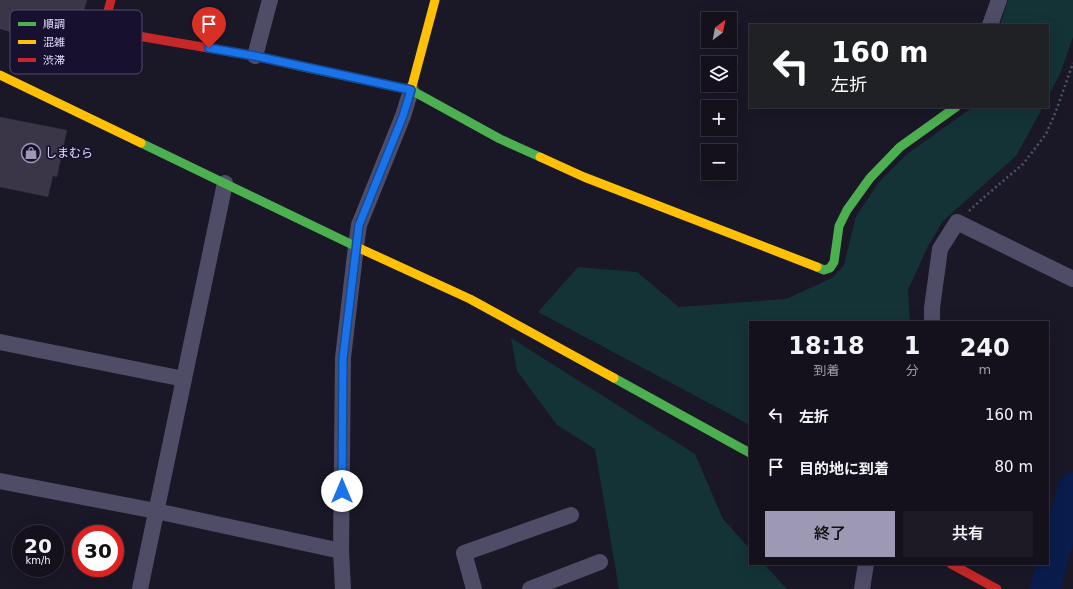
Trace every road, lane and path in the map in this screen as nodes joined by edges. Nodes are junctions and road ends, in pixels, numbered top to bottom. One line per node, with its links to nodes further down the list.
1 (111, 0): 5 (street)
2 (270, 0): 8 (street)
3 (434, 0): 11 (street)
4 (999, 0): 6 (street)
5 (108, 10)
6 (990, 24)
7 (142, 37): 8 (street)
8 (255, 56): 11 (street)
9 (1073, 63): 14 (path)
10 (0, 75): 13 (street)
11 (411, 90): 12 (street); 15 (street)
12 (955, 108)
13 (225, 183): 15 (street); 19 (street)
14 (957, 222): 16 (street); 17 (street)
15 (356, 246): 20 (street); 24 (street)
16 (1073, 279)
17 (932, 321)
18 (0, 342): 19 (street)
19 (184, 379): 22 (street)
20 (749, 452)
21 (0, 481): 22 (street)
22 (156, 511): 24 (street); 28 (street)
23 (571, 514): 30 (street)
24 (341, 551): 29 (street)
25 (600, 562): 31 (street)
26 (866, 565): 32 (street)
27 (953, 565): 33 (street)
28 (140, 589)
29 (343, 589)
30 (474, 589)
31 (530, 589)
32 (862, 589)
33 (997, 589)

